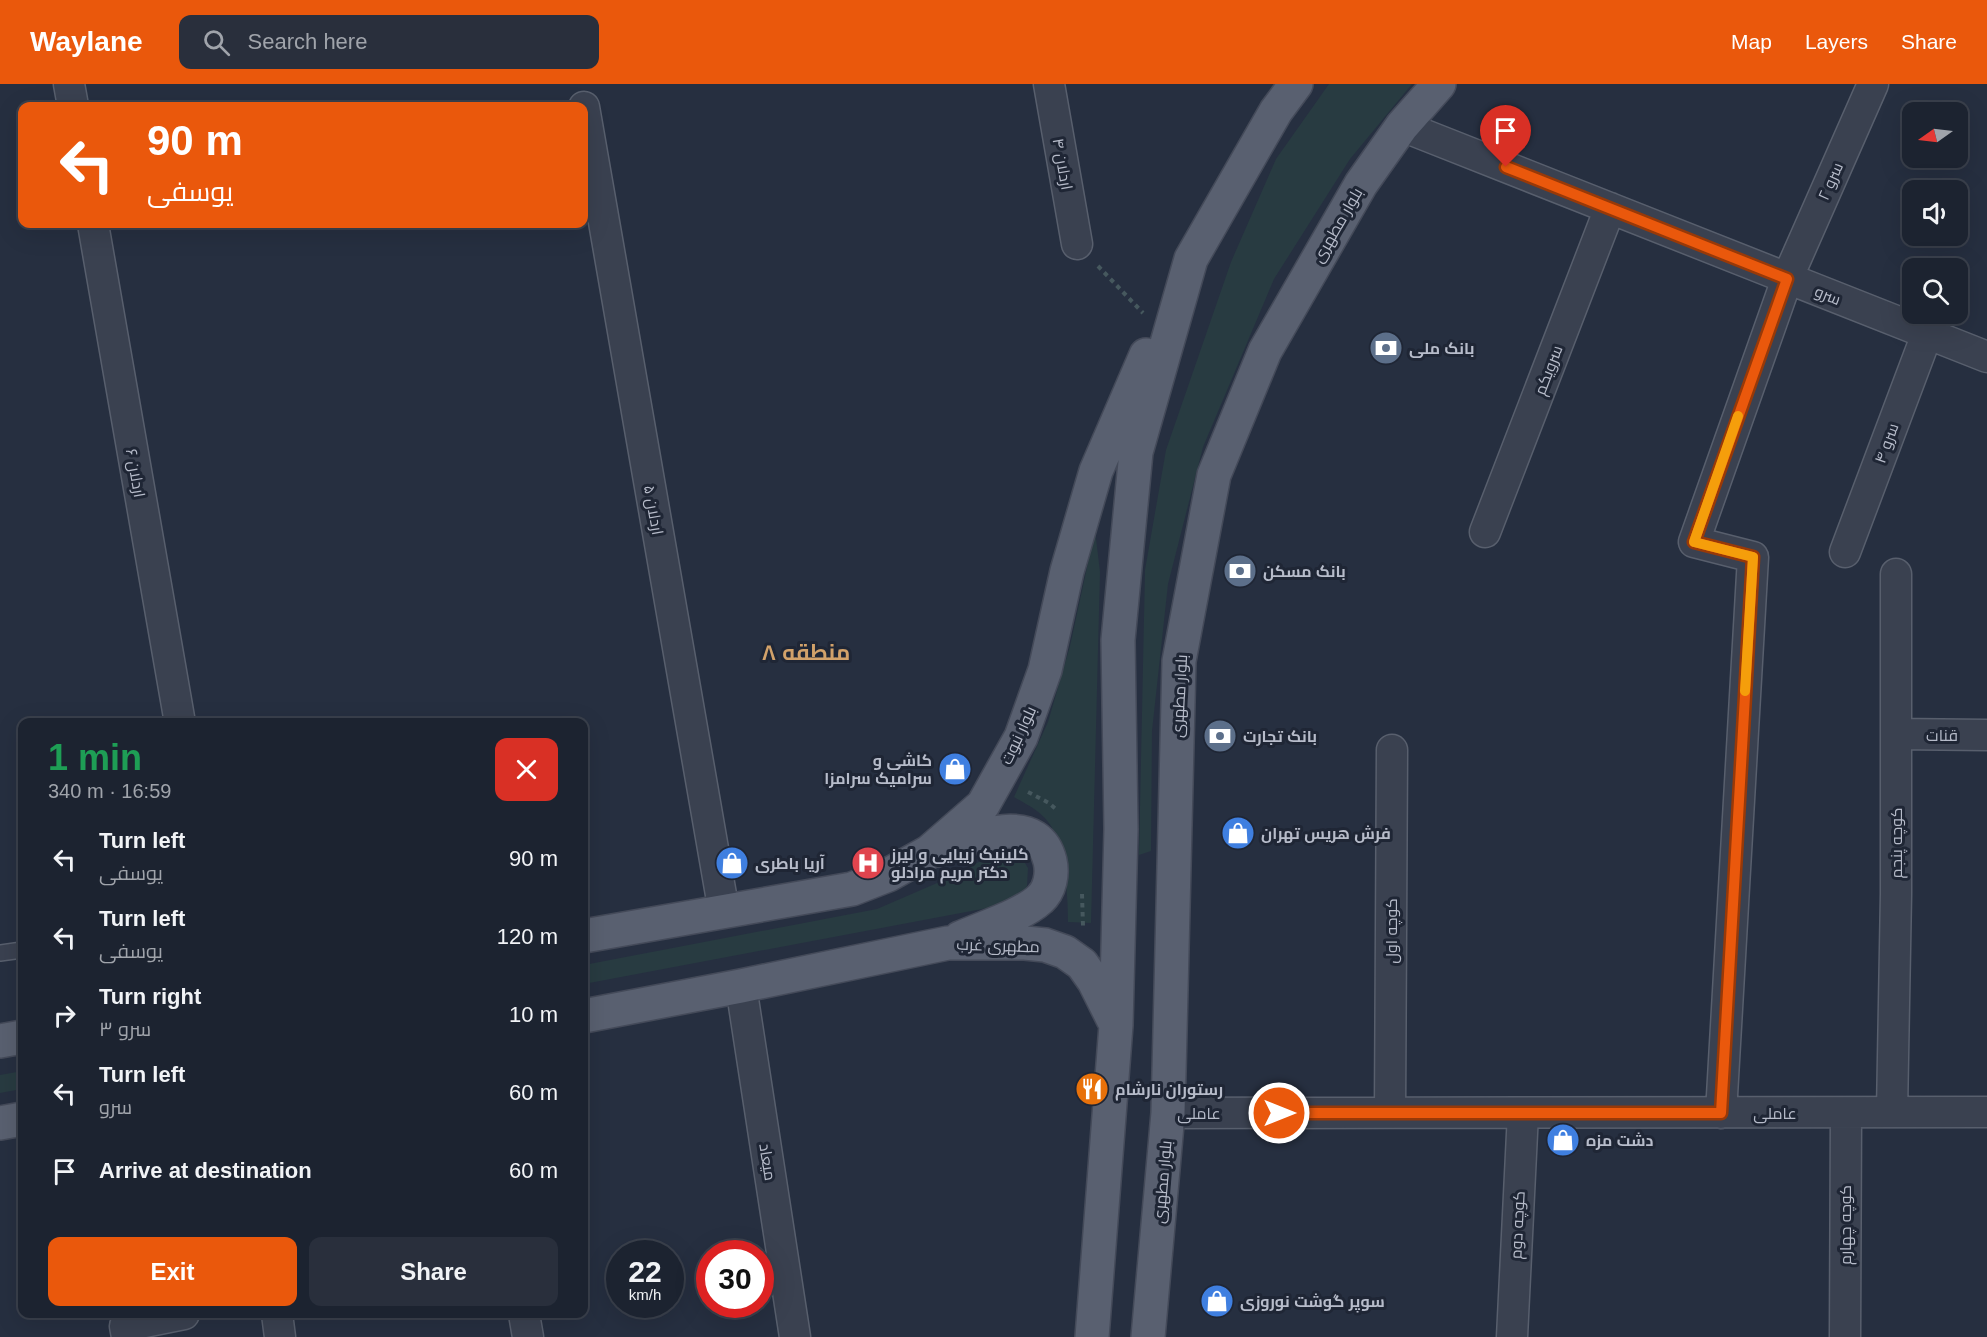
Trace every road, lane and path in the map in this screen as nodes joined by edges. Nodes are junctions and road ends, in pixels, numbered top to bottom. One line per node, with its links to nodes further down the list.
1 (69, 84): 7 (street)
2 (579, 84): 8 (street, اردلان ۵)
3 (1049, 84): 13 (street, اردلان ۴)
4 (1296, 84): 14 (main road)
5 (1438, 84): 9 (main road, بلوار مطهری)
6 (1873, 84): 15 (street, سرو ۲)
7 (72, 102)
8 (582, 102)
9 (1402, 126): 11 (street, سرو); 39 (main road, بلوار مطهری)
10 (588, 136): 27 (street, اردلان ۵)
11 (1610, 208): 15 (street, سرو); 19 (street, سرویکم)
12 (94, 228): 22 (street, اردلان ۶)
13 (1077, 244): 16 (path)
14 (1191, 259): 16 (main road, بلوار نبوت); 34 (main road)
15 (1787, 279): 17 (street, سرو); 42 (street, سرو ۲)
16 (1157, 328): 26 (main road, بلوار نبوت)
17 (1927, 334): 18 (street, سرو); 20 (street, سرو ۴)
18 (1987, 357)
19 (1485, 532)
20 (1845, 552)
21 (1896, 573): 23 (street, کوچه پنجم)
22 (179, 718)
23 (1896, 734): 24 (street, قنات); 37 (street, کوچه پنجم)
24 (1987, 735)
25 (1392, 750): 40 (street, کوچه اول)
26 (929, 852): 27 (main road, بلوار نبوت); 29 (main road)
27 (724, 912): 28 (main road, بلوار نبوت)
28 (588, 935)
29 (948, 943): 32 (main road); 34 (main road, مطهری غرب)
30 (18, 951): 31 (lane)
31 (0, 953)
32 (741, 986): 33 (main road); 50 (street, میعاد)
33 (588, 1015)
34 (1116, 1025): 51 (main road)
35 (18, 1038): 36 (main road)
36 (0, 1041)
37 (1892, 1112): 38 (street, عاملی); 43 (street, عاملی)
38 (1987, 1112)
39 (1168, 1113): 40 (street, عاملی); 52 (main road, بلوار مطهری)
40 (1390, 1113): 41 (street, عاملی)
41 (1523, 1113): 42 (street, عاملی); 53 (street, کوچه دوم)
42 (1721, 1113): 43 (street, عاملی)
43 (1846, 1113): 54 (street, کوچه چهارم)
44 (18, 1120): 45 (main road)
45 (0, 1123)
46 (164, 1318): 48 (street)
47 (278, 1318): 49 (street)
48 (127, 1337)
49 (280, 1337)
50 (795, 1337)
51 (1092, 1337)
52 (1148, 1337)
53 (1512, 1337)
54 (1845, 1337)

